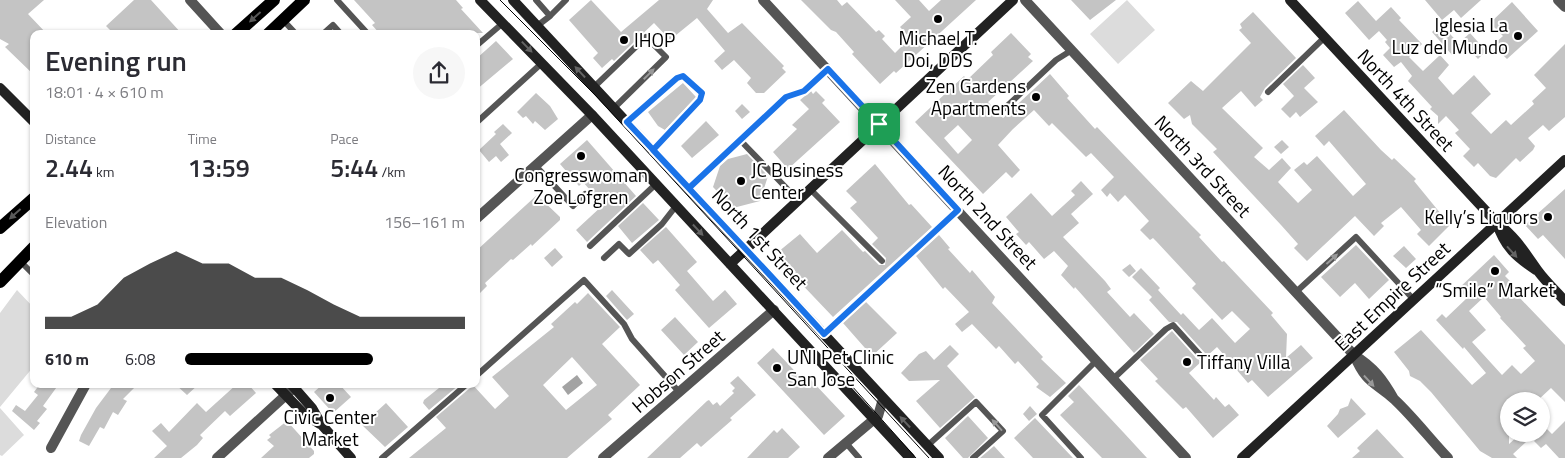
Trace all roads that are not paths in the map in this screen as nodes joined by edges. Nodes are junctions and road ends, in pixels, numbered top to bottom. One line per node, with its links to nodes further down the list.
1 (190, 0): 19 (street)
2 (274, 0): 20 (main road, one-way to 20)
3 (304, 0): 16 (main road)
4 (336, 0): 25 (lane)
5 (480, 0): 17 (main road, North 1st Street)
6 (513, 0): 18 (main road, North 1st Street)
7 (536, 0): 15 (lane)
8 (566, 0): 15 (lane)
9 (764, 0): 30 (street, North 2nd Street)
10 (1013, 0): 40 (main road)
11 (1025, 0): 28 (street, North 3rd Street)
12 (1290, 0): 26 (main road, North 4th Street)
13 (1558, 0): 14 (street)
14 (1565, 7)
15 (550, 16): 18 (lane)
16 (283, 20): 21 (main road); 22 (lane)
17 (503, 22): 27 (lane); 29 (main road, North 1st Street, one-way to 29)
18 (537, 26): 31 (main road, North 1st Street, one-way to 18)
19 (217, 30)
20 (240, 30)
21 (272, 30)
22 (292, 30)
23 (327, 30): 24 (lane)
24 (337, 30)
25 (364, 30)
26 (1324, 37): 33 (lane); 54 (main road, North 4th Street)
27 (480, 42)
28 (1072, 50): 35 (lane); 65 (street, North 3rd Street)
29 (542, 63): 36 (main road, North 1st Street); 38 (lane)
30 (828, 69): 40 (street, North 2nd Street); 41 (lane)
31 (594, 87): 34 (main road, North 1st Street); 34 (lane, one-way to 31)
32 (0, 88): 37 (main road)
33 (1268, 92)
34 (614, 108): 39 (main road, North 1st Street)
35 (1005, 108)
36 (592, 115): 44 (street); 45 (main road, North 1st Street)
37 (30, 118)
38 (480, 119)
39 (627, 122): 42 (main road, North 1st Street); 42 (lane)
40 (879, 124): 47 (main road); 52 (street, North 2nd Street)
41 (740, 140): 46 (lane); 49 (lane)
42 (653, 150): 46 (main road, North 1st Street)
43 (1565, 160): 54 (main road, East Empire Street)
44 (535, 165): 48 (lane); 53 (street)
45 (656, 184): 51 (main road, North 1st Street); 56 (lane)
46 (689, 188): 57 (main road, North 1st Street)
47 (809, 188): 49 (main road); 61 (lane)
48 (585, 194)
49 (797, 200): 57 (main road)
50 (30, 201): 55 (main road, one-way to 55)
51 (676, 206): 59 (lane); 62 (main road, North 1st Street, one-way to 62)
52 (958, 210): 69 (lane); 72 (street, North 2nd Street)
53 (480, 215)
54 (1497, 223): 66 (main road, East Empire Street); 67 (main road, North 4th Street)
55 (0, 228)
56 (590, 246)
57 (745, 248): 62 (main road); 69 (main road, North 1st Street)
58 (30, 251): 60 (main road)
59 (604, 258)
60 (20, 261): 63 (lane); 64 (main road)
61 (882, 261)
62 (730, 264): 68 (main road, North 1st Street)
63 (30, 271)
64 (0, 282)
65 (1296, 292): 66 (lane, one-way to 66); 70 (street, North 3rd Street)
66 (1414, 300): 70 (main road, East Empire Street)
67 (1565, 301)
68 (774, 310): 80 (street, Hobson Street); 83 (main road, North 1st Street)
69 (824, 334): 82 (main road, North 1st Street)
70 (1354, 355): 99 (main road, East Empire Street); 100 (street, North 3rd Street)
71 (1201, 356): 74 (lane)
72 (1096, 362): 74 (street, North 2nd Street); 97 (lane)
73 (480, 372): 80 (lane)
74 (1113, 379): 98 (street, North 2nd Street)
75 (84, 388): 87 (street)
76 (279, 388): 81 (main road)
77 (292, 388): 81 (street)
78 (297, 388): 84 (main road)
79 (462, 388): 90 (lane)
80 (680, 393): 91 (street, Hobson Street)
81 (286, 395): 84 (main road); 88 (street)
82 (883, 399): 83 (street); 86 (main road, North 1st Street, one-way to 82)
83 (875, 418): 85 (street); 94 (main road, North 1st Street)
84 (321, 424): 89 (main road)
85 (846, 443): 92 (street); 93 (lane)
86 (927, 446): 95 (main road, North 1st Street); 96 (lane, one-way to 86)
87 (51, 448)
88 (217, 458)
89 (351, 458)
90 (382, 458)
91 (603, 458)
92 (828, 458)
93 (859, 458)
94 (910, 458)
95 (939, 458)
96 (973, 458)
97 (1081, 458)
98 (1186, 458)
99 (1242, 458)
100 (1448, 458)

